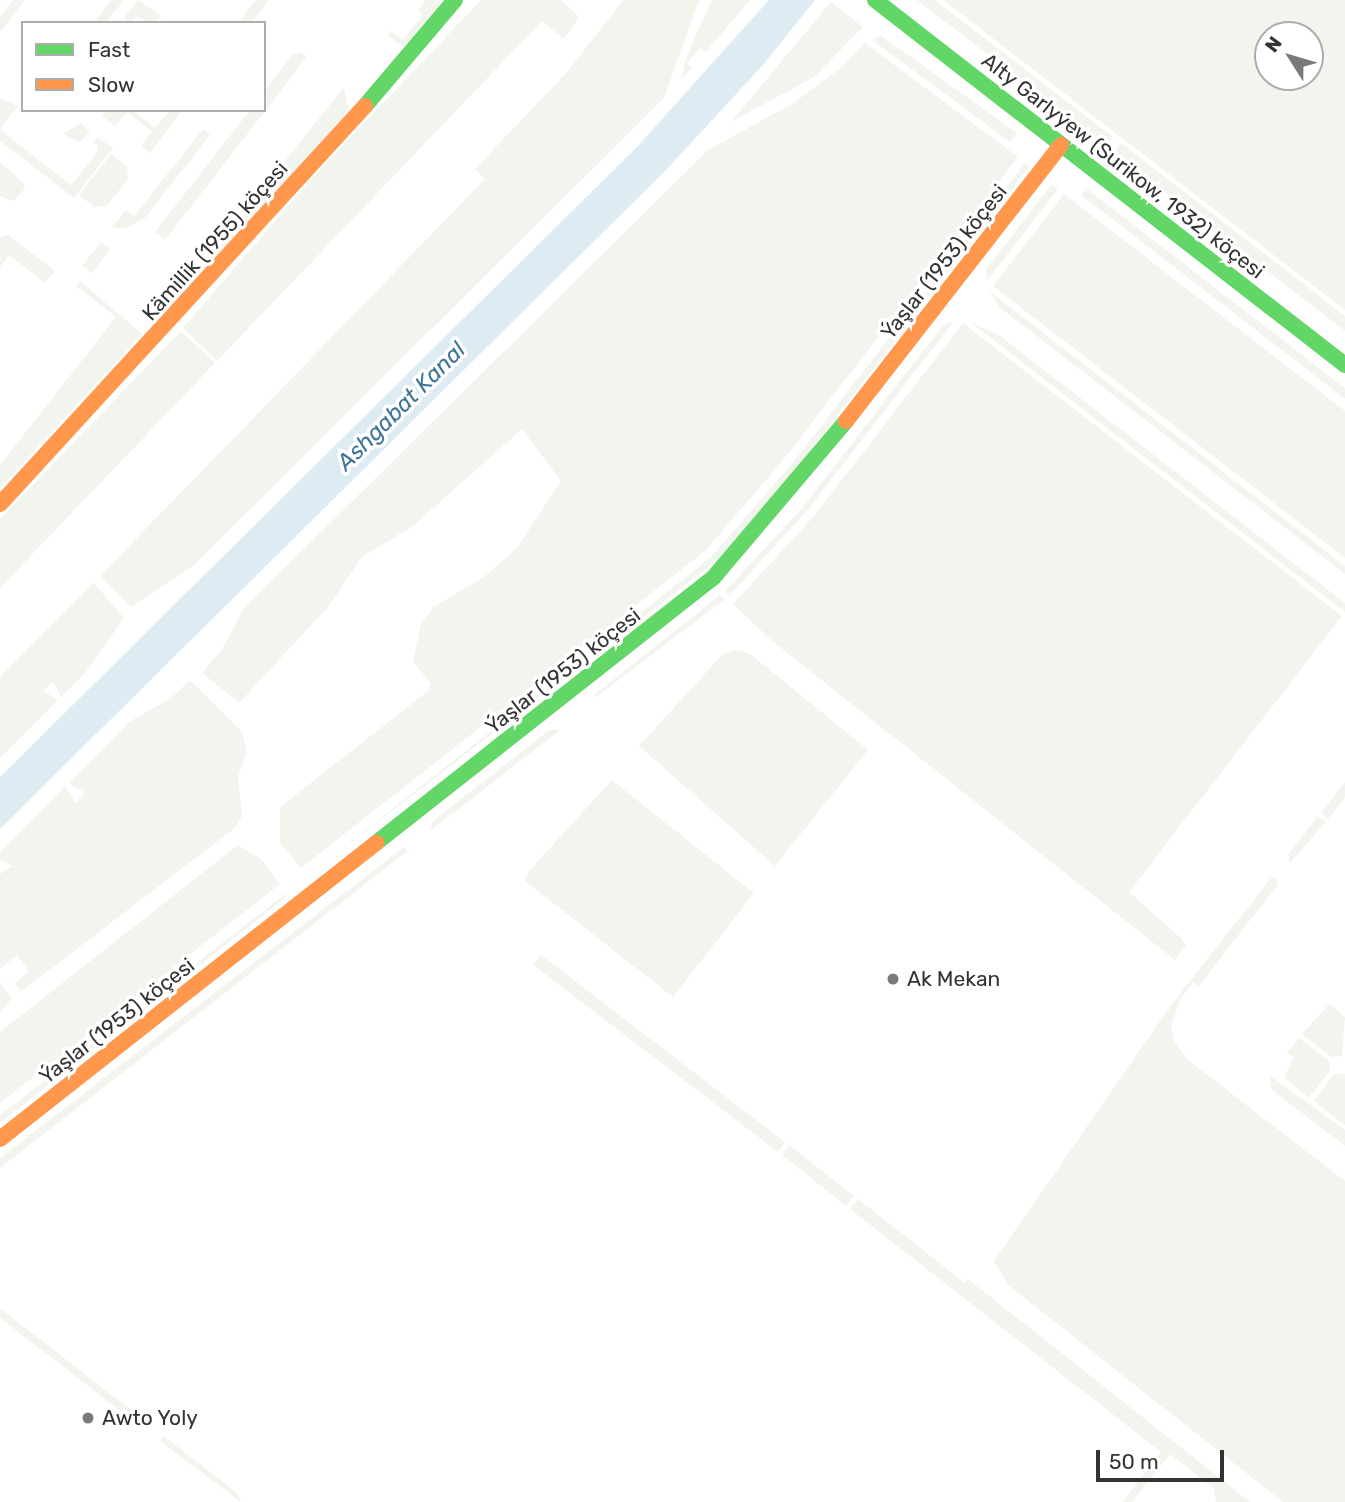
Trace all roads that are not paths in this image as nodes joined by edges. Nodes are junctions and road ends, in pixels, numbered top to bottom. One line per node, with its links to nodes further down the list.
1 (455, 0): 5 (street, Kämillik (1955) köçesi)
2 (878, 3): 3 (street, Alty Garlyýew (Surikow, 1932) köçesi)
3 (1061, 145): 4 (street, Alty Garlyýew (Surikow, 1932) köçesi); 6 (street, Ýaşlar (1953) köçesi)
4 (1345, 365)
5 (0, 504)
6 (0, 1139)

